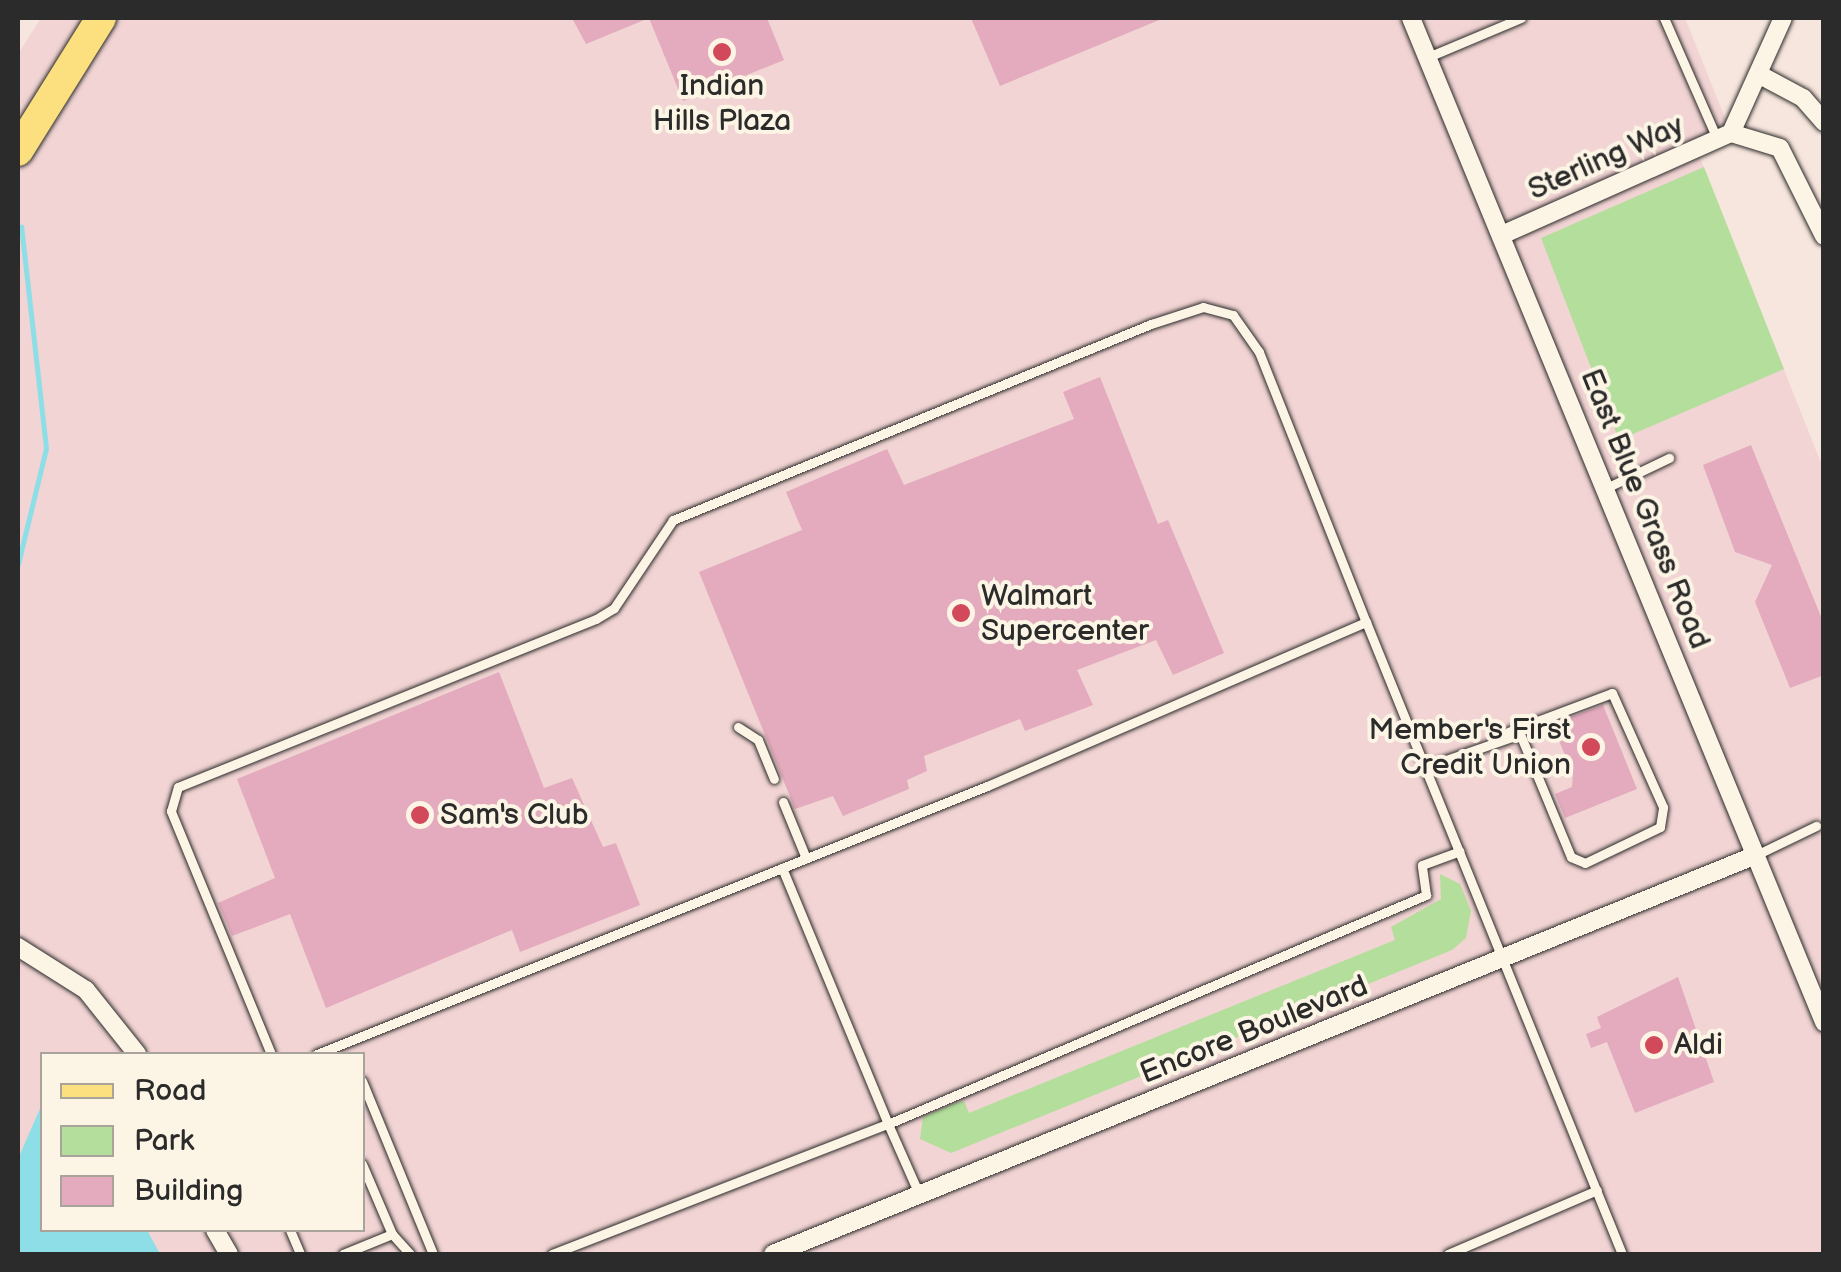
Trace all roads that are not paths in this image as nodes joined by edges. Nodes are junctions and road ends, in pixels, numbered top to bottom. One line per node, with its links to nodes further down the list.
1 (100, 18): 10 (main road)
2 (1411, 18): 6 (street, East Blue Grass Road)
3 (1521, 18): 6 (lane)
4 (1664, 18): 9 (lane)
5 (1784, 18): 7 (street, Sterling Way)
6 (1428, 57): 11 (street, East Blue Grass Road)
7 (1760, 75): 8 (street); 9 (street, Sterling Way)
8 (1824, 122)
9 (1724, 136): 11 (street, Sterling Way); 12 (street, Sterling Way)
10 (18, 151)
11 (1504, 234): 14 (street, East Blue Grass Road)
12 (1824, 236)
13 (1669, 458): 14 (lane)
14 (1606, 488): 23 (street, East Blue Grass Road)
15 (1366, 622): 18 (lane); 24 (lane); 31 (lane)
16 (738, 727): 19 (lane)
17 (1508, 732): 17 (lane); 18 (lane)
18 (1426, 767): 22 (lane)
19 (774, 780)
20 (783, 802): 24 (lane)
21 (1816, 826): 23 (lane)
22 (1460, 852): 27 (lane); 35 (lane)
23 (1756, 856): 27 (street, Encore Boulevard); 28 (street, East Blue Grass Road)
24 (806, 858): 25 (lane)
25 (782, 868): 29 (lane); 35 (lane)
26 (18, 947): 30 (street)
27 (1505, 957): 37 (lane); 38 (street, Encore Boulevard)
28 (1824, 1022)
29 (346, 1042): 32 (lane); 33 (lane)
30 (134, 1052)
31 (270, 1052)
32 (322, 1052)
33 (350, 1052)
34 (365, 1088): 44 (lane)
35 (888, 1124): 38 (lane); 45 (lane)
36 (365, 1171): 40 (lane)
37 (1597, 1190): 47 (lane); 48 (lane)
38 (920, 1195): 46 (street, Encore Boulevard)
39 (215, 1232): 41 (street)
40 (392, 1234): 42 (lane); 43 (lane)
41 (229, 1254)
42 (343, 1254)
43 (410, 1254)
44 (437, 1254)
45 (552, 1254)
46 (773, 1254)
47 (1448, 1254)
48 (1622, 1254)

